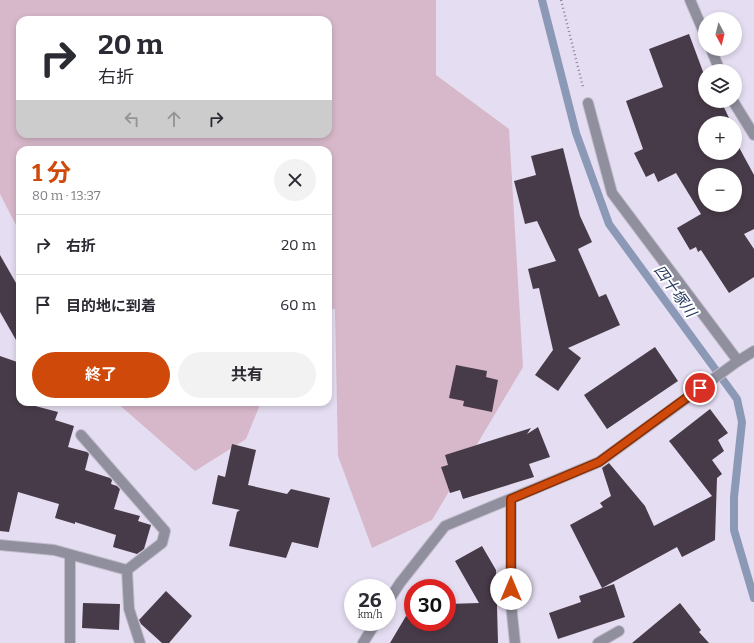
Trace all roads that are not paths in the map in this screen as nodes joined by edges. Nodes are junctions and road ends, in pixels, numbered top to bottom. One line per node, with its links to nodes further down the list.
1 (690, 0): 2 (street)
2 (698, 19)
3 (588, 103): 7 (street)
4 (737, 108): 5 (street)
5 (754, 135)
6 (754, 351): 7 (street)
7 (738, 361): 9 (street)
8 (81, 435): 12 (street)
9 (511, 499): 13 (street); 19 (street)
10 (0, 545): 11 (street)
11 (70, 555): 12 (street); 16 (street)
12 (127, 570): 17 (street)
13 (396, 589)
14 (370, 631): 18 (street)
15 (619, 632): 20 (street)
16 (70, 643)
17 (140, 643)
18 (363, 643)
19 (514, 643)
20 (598, 643)

